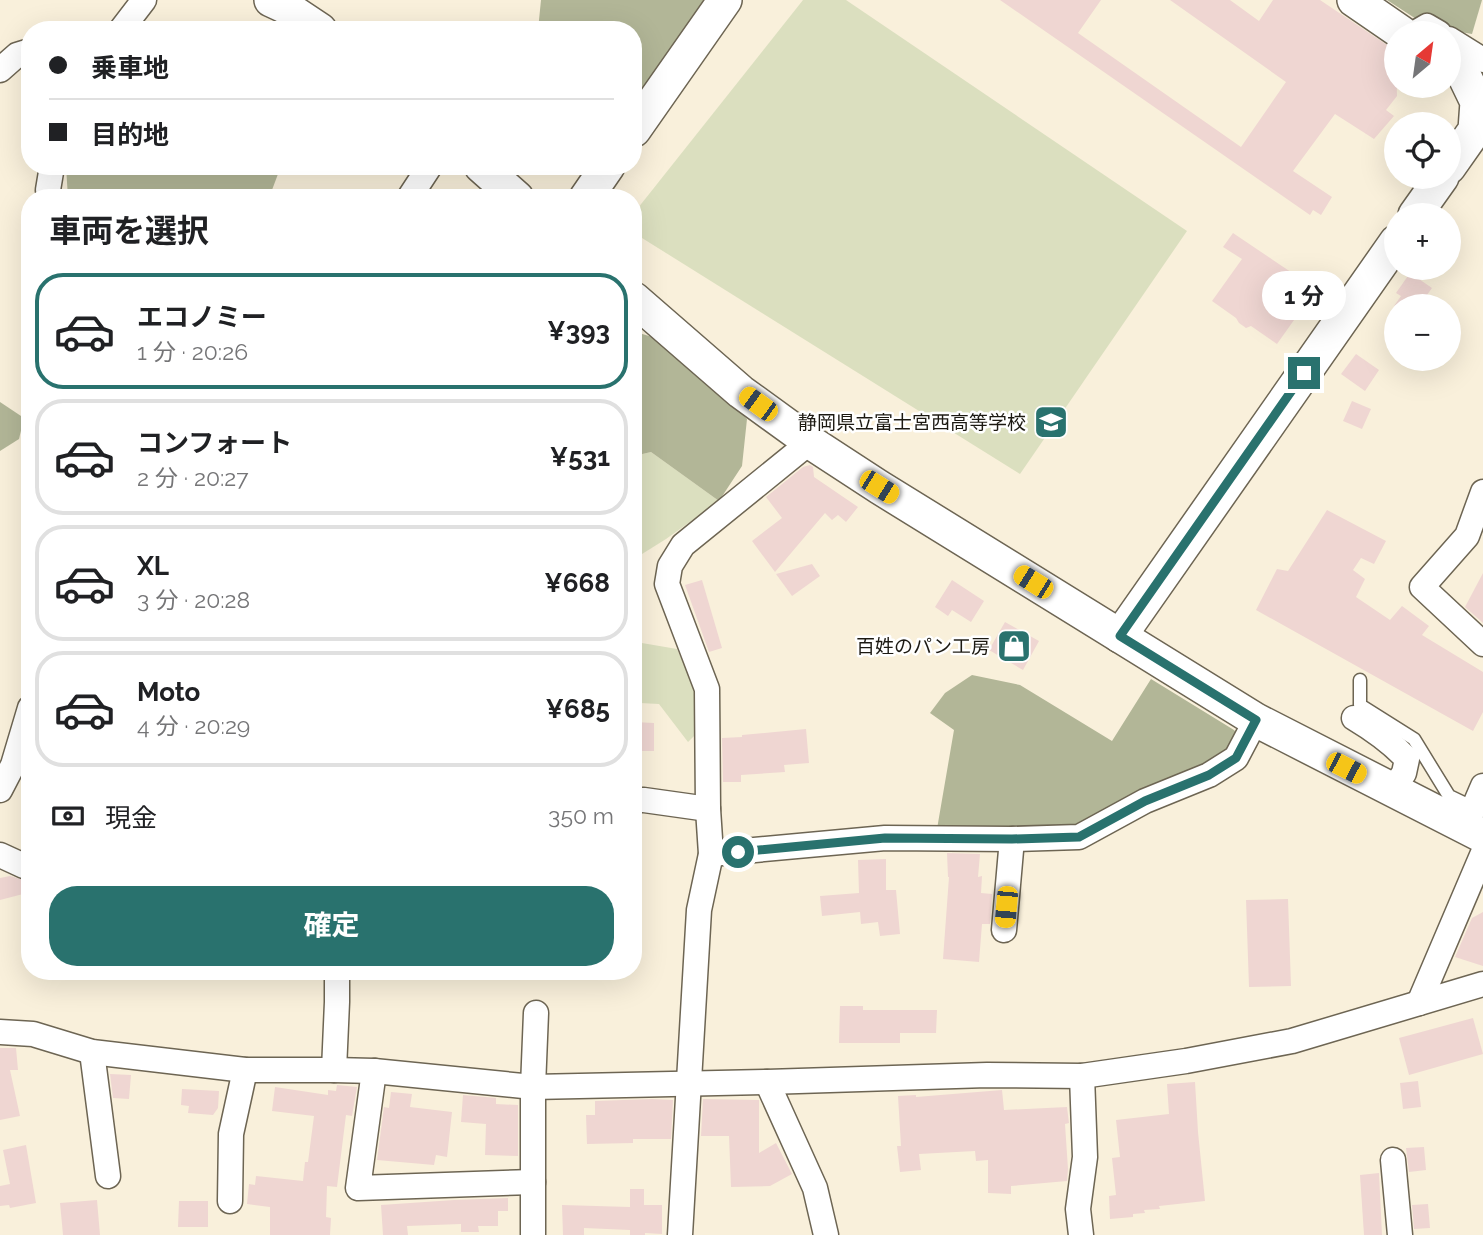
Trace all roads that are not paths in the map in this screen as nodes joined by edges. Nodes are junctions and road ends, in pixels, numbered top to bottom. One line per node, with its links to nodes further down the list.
1 (144, 0): 5 (street)
2 (271, 0): 6 (street)
3 (725, 0): 13 (street)
4 (1354, 0): 7 (street)
5 (128, 21)
6 (306, 21)
7 (1385, 21)
8 (1461, 46): 10 (street)
9 (21, 54): 11 (street)
10 (1483, 60)
11 (0, 70)
12 (1461, 72): 14 (street)
13 (642, 119)
14 (1461, 150)
15 (491, 175): 16 (street)
16 (507, 189)
17 (1384, 259): 21 (street)
18 (642, 306): 19 (street)
19 (810, 442): 21 (street); 30 (street)
20 (1483, 492): 22 (street)
21 (1120, 636): 25 (street)
22 (1483, 644)
23 (1360, 680): 31 (lane)
24 (1354, 718): 28 (street)
25 (1256, 720): 28 (street); 32 (street)
26 (21, 738): 27 (street)
27 (0, 790)
28 (1392, 791): 31 (street)
29 (642, 800): 30 (street)
30 (708, 809): 33 (street)
31 (1478, 822): 39 (street)
32 (1012, 839): 33 (street); 36 (street)
33 (711, 854): 48 (street)
34 (0, 855): 35 (street)
35 (21, 865)
36 (1004, 930)
37 (337, 980): 44 (street)
38 (1483, 984): 39 (street)
39 (1419, 1003): 46 (street)
40 (536, 1013): 49 (street)
41 (0, 1032): 42 (street)
42 (92, 1052): 43 (street); 51 (street)
43 (245, 1070): 44 (street); 53 (street)
44 (334, 1070): 45 (street)
45 (374, 1071): 49 (street); 52 (street)
46 (1082, 1076): 47 (street); 57 (street)
47 (767, 1082): 48 (street); 56 (street)
48 (689, 1083): 49 (street); 55 (street)
49 (533, 1087): 52 (street)
50 (1393, 1160): 58 (street)
51 (108, 1176)
52 (533, 1182): 54 (street)
53 (230, 1202)
54 (533, 1235)
55 (680, 1235)
56 (826, 1235)
57 (1081, 1235)
58 (1400, 1235)

